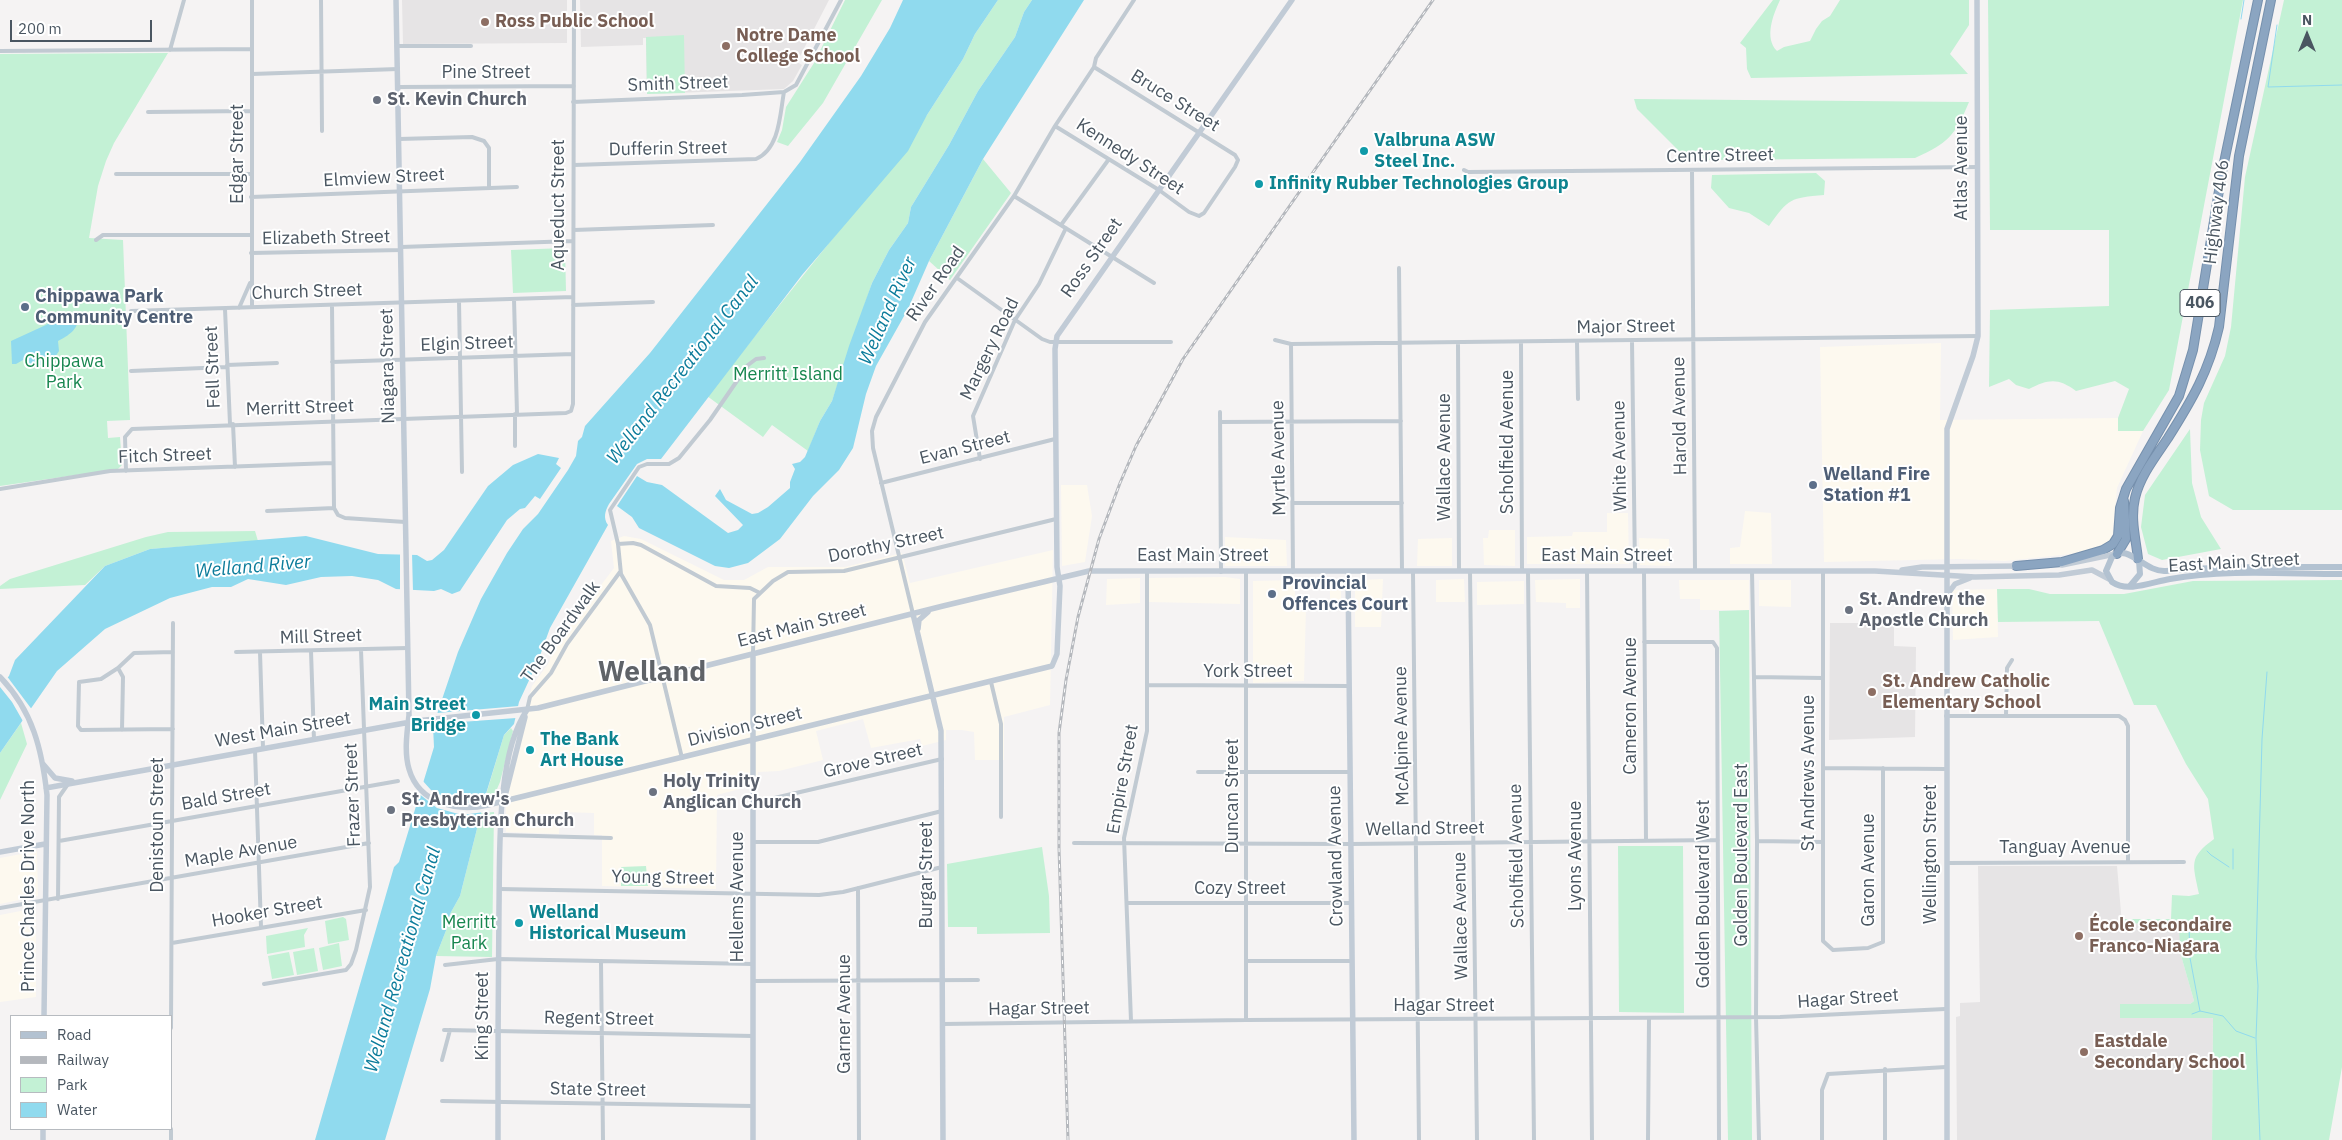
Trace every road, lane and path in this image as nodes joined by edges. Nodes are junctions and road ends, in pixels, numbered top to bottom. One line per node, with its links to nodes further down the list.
1 (184, 0): 15 (street)
2 (252, 0): 14 (street, Edgar Street)
3 (321, 0): 19 (street)
4 (396, 0): 12 (main road, Niagara Street)
5 (574, 0): 21 (street, Aqueduct Street)
6 (841, 0): 23 (street)
7 (1134, 0): 17 (street, River Road)
8 (1292, 0): 29 (main road, Ross Street)
9 (1977, 0): 33 (main road, Atlas Avenue)
10 (2258, 0): 110 (highway, Highway 406 / 406)
11 (2271, 0): 120 (highway, Highway 406 / 406)
12 (398, 46): 13 (street); 18 (main road, Niagara Street)
13 (471, 46)
14 (252, 49): 15 (street); 20 (street, Edgar Street)
15 (170, 50): 16 (street)
16 (0, 51)
17 (1094, 67): 27 (street, River Road); 29 (street, Bruce Street)
18 (398, 69): 19 (street); 22 (main road, Niagara Street)
19 (321, 71): 20 (street); 28 (street)
20 (252, 74): 25 (street, Edgar Street)
21 (574, 86): 22 (street, Pine Street); 24 (street, Aqueduct Street)
22 (399, 87): 30 (main road, Niagara Street)
23 (784, 92): 24 (street, Smith Street); 32 (street, Dufferin Street)
24 (573, 102): 32 (street, Aqueduct Street)
25 (251, 111): 26 (street); 37 (street, Edgar Street)
26 (148, 112)
27 (1055, 126): 31 (street, Kennedy Street); 42 (street, River Road)
28 (322, 131)
29 (1200, 133): 40 (main road, Ross Street); 44 (street, Bruce Street)
30 (399, 139): 38 (street); 41 (main road, Niagara Street)
31 (1109, 160): 40 (street, Kennedy Street); 46 (street, Margery Road)
32 (574, 165): 47 (street, Aqueduct Street)
33 (1978, 167): 35 (street, Centre Street); 70 (main road, Atlas Avenue)
34 (1464, 170): 35 (street, Centre Street)
35 (1692, 170): 72 (street, Harold Avenue)
36 (116, 174): 37 (street)
37 (251, 174): 43 (street, Edgar Street)
38 (489, 187): 39 (street, Elmview Street); 41 (street, Elmview Street)
39 (518, 187)
40 (1159, 190): 44 (street, Kennedy Street); 53 (main road, Ross Street)
41 (400, 191): 43 (street, Elmview Street); 51 (main road, Niagara Street)
42 (1014, 196): 46 (street); 56 (street, River Road)
43 (251, 197): 48 (street, Edgar Street)
44 (1190, 212)
45 (713, 225): 47 (street)
46 (1063, 227): 53 (street); 69 (street, Margery Road)
47 (574, 230): 50 (street, Aqueduct Street)
48 (251, 235): 49 (street); 52 (street, Edgar Street)
49 (96, 240)
50 (573, 241): 51 (street, Elizabeth Street); 58 (street, Aqueduct Street)
51 (401, 248): 52 (street, Elizabeth Street); 62 (main road, Niagara Street)
52 (251, 253): 55 (street, Edgar Street)
53 (1111, 258): 57 (street); 74 (main road, Ross Street)
54 (1399, 268): 80 (street)
55 (251, 278): 65 (street); 66 (street, Edgar Street)
56 (958, 278): 69 (street); 108 (street, River Road)
57 (1154, 283)
58 (573, 297): 59 (street, Church Street); 64 (street, Aqueduct Street)
59 (514, 299): 60 (street, Church Street); 82 (street)
60 (459, 301): 62 (street, Church Street); 83 (street)
61 (653, 302): 64 (street)
62 (402, 303): 63 (street, Church Street); 85 (main road, Niagara Street)
63 (332, 305): 66 (street, Church Street); 86 (street)
64 (573, 305): 81 (street, Aqueduct Street)
65 (239, 308): 66 (street, Church Street); 67 (street, Church Street)
66 (252, 308)
67 (224, 309): 68 (street, Church Street); 88 (street, Fell Street)
68 (131, 312)
69 (1015, 320): 74 (street); 103 (street, Margery Road)
70 (1978, 336): 72 (street, Major Street); 122 (main road, Atlas Avenue)
71 (1275, 340): 79 (street, Major Street)
72 (1692, 340): 73 (street, Major Street); 126 (street, Harold Avenue)
73 (1632, 341): 77 (street, Major Street); 124 (street, White Avenue)
74 (1055, 342): 75 (street); 101 (main road, Ross Street)
75 (1171, 342)
76 (1521, 342): 77 (street, Major Street); 78 (street, Major Street); 131 (street, Scholfield Avenue)
77 (1577, 342): 90 (street)
78 (1458, 343): 80 (street, Major Street); 129 (street, Wallace Avenue)
79 (1291, 344): 80 (street, Major Street); 99 (street, Myrtle Avenue)
80 (1400, 344): 97 (street)
81 (573, 354): 82 (street, Elgin Street); 91 (street, Aqueduct Street)
82 (515, 356): 83 (street, Elgin Street); 93 (street)
83 (460, 358): 85 (street, Elgin Street); 94 (street)
84 (764, 358): 117 (street)
85 (403, 360): 86 (street, Elgin Street); 95 (main road, Niagara Street)
86 (332, 362): 96 (street)
87 (278, 363): 88 (street)
88 (227, 366): 89 (street); 100 (street, Fell Street)
89 (131, 371)
90 (1578, 399)
91 (571, 411): 93 (street, Merritt Street)
92 (1220, 412): 98 (street)
93 (516, 414): 94 (street, Merritt Street); 102 (street)
94 (461, 416): 95 (street, Merritt Street); 107 (street)
95 (404, 418): 96 (street, Merritt Street); 116 (main road, Niagara Street)
96 (332, 420): 100 (street, Merritt Street); 104 (street)
97 (1401, 421): 99 (street); 112 (street)
98 (1220, 422): 99 (street); 136 (street)
99 (1292, 422): 111 (street, Myrtle Avenue)
100 (232, 424): 105 (street, Fell Street); 106 (street, Merritt Street)
101 (1055, 439): 103 (street, Evan Street); 115 (main road, Ross Street)
102 (515, 446)
103 (980, 459): 108 (street, Evan Street)
104 (332, 463): 105 (street, Fitch Street); 113 (street)
105 (236, 467): 106 (street, Fitch Street)
106 (126, 471): 109 (street, Fitch Street)
107 (462, 472)
108 (881, 483): 119 (street, River Road)
109 (0, 489)
110 (2124, 494): 118 (highway, Highway 406 / 406); 121 (highway)
111 (1293, 503): 112 (street); 138 (street, Myrtle Avenue)
112 (1402, 503): 140 (street)
113 (334, 508): 114 (street); 116 (street)
114 (267, 511)
115 (1056, 519): 119 (street, Dorothy Street); 145 (main road, Ross Street)
116 (405, 522): 155 (main road, Niagara Street)
117 (618, 544): 135 (street); 148 (street)
118 (2116, 554): 120 (main road); 121 (main road, East Main Street); 146 (main road)
119 (899, 558): 148 (street, Dorothy Street); 151 (street, River Road)
120 (2138, 560): 123 (main road, East Main Street); 147 (main road)
121 (2016, 566): 122 (main road, East Main Street)
122 (1946, 567): 134 (main road, East Main Street); 143 (main road, Wellington Street)
123 (2342, 567)
124 (1635, 570): 125 (main road, East Main Street); 132 (main road, East Main Street)
125 (1644, 570): 126 (main road, East Main Street); 154 (street, Cameron Avenue)
126 (1695, 570): 127 (main road, East Main Street)
127 (1752, 570): 133 (main road, East Main Street); 165 (street, Golden Boulevard East)
128 (1147, 571): 136 (main road, East Main Street); 145 (main road, East Main Street); 169 (street, Empire Street)
129 (1459, 571): 130 (main road, East Main Street); 141 (main road, East Main Street)
130 (1470, 571): 131 (main road, East Main Street); 215 (street, Wallace Avenue)
131 (1525, 571): 132 (main road, East Main Street); 216 (street, Scholfield Avenue)
132 (1587, 571): 211 (street, Lyons Avenue)
133 (1823, 571): 134 (main road, East Main Street); 167 (street, St Andrews Avenue)
134 (1895, 571): 143 (main road, East Main Street)
135 (620, 572): 164 (street); 173 (street, The Boardwalk)
136 (1221, 572): 137 (main road, East Main Street)
137 (1246, 572): 138 (main road, East Main Street); 170 (street, Duncan Street)
138 (1294, 572): 139 (main road, East Main Street)
139 (1348, 572): 140 (main road, East Main Street); 171 (main road, Crowland Avenue)
140 (1402, 572): 141 (main road, East Main Street)
141 (1413, 572): 214 (street, McAlpine Avenue)
142 (2342, 574): 147 (main road, East Main Street)
143 (1946, 575): 144 (main road, East Main Street); 149 (main road, Wellington Street)
144 (1975, 577): 146 (main road, East Main Street); 149 (main road)
145 (1059, 578): 150 (main road, East Main Street); 168 (main road, Division Street)
146 (2109, 579): 147 (main road)
147 (2128, 587)
148 (760, 592): 161 (street)
149 (1947, 595): 175 (main road, Wellington Street)
150 (952, 604): 151 (main road, East Main Street); 153 (main road)
151 (913, 614): 153 (main road, Burgar Street); 161 (main road, East Main Street)
152 (173, 623): 158 (street, Denistoun Street)
153 (919, 633): 172 (main road, Burgar Street)
154 (1644, 642): 208 (street, Golden Boulevard West); 212 (street, Cameron Avenue)
155 (408, 648): 156 (street, Mill Street); 176 (main road, Niagara Street)
156 (362, 650): 157 (street, Mill Street); 180 (street, Frazer Street)
157 (311, 651): 160 (street, Mill Street); 181 (street)
158 (173, 652): 163 (street); 177 (street, Denistoun Street)
159 (236, 652): 160 (street, Mill Street)
160 (260, 652): 183 (street)
161 (753, 654): 164 (main road, East Main Street); 182 (main road, Hellems Avenue)
162 (2012, 660): 174 (street)
163 (118, 668): 178 (street); 178 (street)
164 (661, 677): 173 (main road, East Main Street); 185 (street)
165 (1754, 677): 167 (street); 209 (street, Golden Boulevard East)
166 (0, 678): 187 (main road, Prince Charles Drive North)
167 (1822, 678): 189 (street, St Andrews Avenue)
168 (991, 682): 172 (main road, Division Street); 204 (street)
169 (1147, 685): 170 (street, York Street); 220 (street, Empire Street)
170 (1246, 686): 171 (street, York Street); 193 (street, Duncan Street)
171 (1348, 686): 194 (main road, Crowland Avenue)
172 (934, 696): 182 (main road, Division Street); 186 (main road, Burgar Street)
173 (527, 710): 176 (main road, West Main Street); 200 (main road, King Street)
174 (2006, 715): 175 (street); 226 (street)
175 (1946, 716): 191 (main road, Wellington Street)
176 (408, 723): 179 (main road, Niagara Street); 180 (main road, West Main Street)
177 (173, 729): 178 (street); 188 (street, Denistoun Street)
178 (122, 730)
179 (407, 731): 200 (main road, Division Street)
180 (364, 732): 181 (main road, West Main Street); 198 (street, Frazer Street)
181 (314, 740): 183 (main road, West Main Street)
182 (753, 741): 185 (main road, Division Street); 201 (main road, Hellems Avenue)
183 (263, 748): 184 (main road, West Main Street)
184 (255, 750): 188 (main road, West Main Street); 202 (street)
185 (682, 758): 200 (main road, Division Street)
186 (942, 759): 201 (street, Grove Street); 203 (main road, Burgar Street)
187 (43, 764): 196 (main road); 199 (main road, Prince Charles Drive North)
188 (172, 765): 196 (main road, West Main Street); 205 (street, Denistoun Street)
189 (1823, 768): 190 (street); 217 (street, St Andrews Avenue)
190 (1883, 768): 191 (street); 243 (street, Garon Avenue)
191 (1946, 769): 228 (main road, Wellington Street)
192 (1198, 772): 193 (street)
193 (1246, 772): 194 (street); 222 (street, Duncan Street)
194 (1350, 772): 223 (main road, Crowland Avenue)
195 (398, 781): 198 (street, Bald Street)
196 (76, 783): 197 (main road, West Main Street)
197 (68, 784): 199 (main road, West Main Street); 210 (street)
198 (367, 786): 202 (street, Bald Street); 218 (street, Frazer Street)
199 (46, 788): 221 (main road, Prince Charles Drive North)
200 (503, 802): 206 (main road, King Street)
201 (753, 803): 213 (main road, Hellems Avenue)
202 (257, 806): 205 (street, Bald Street); 225 (street)
203 (942, 811): 213 (street); 229 (main road, Burgar Street)
204 (1001, 817)
205 (172, 821): 210 (street, Bald Street); 230 (street, Denistoun Street)
206 (501, 835): 207 (street); 231 (main road, King Street)
207 (611, 838)
208 (1718, 840): 212 (street, Welland Street); 259 (street, Golden Boulevard West)
209 (1757, 840): 217 (street); 260 (street, Golden Boulevard East)
210 (59, 841): 234 (street)
211 (1590, 841): 212 (street, Welland Street); 216 (street, Welland Street); 263 (street, Lyons Avenue)
212 (1646, 841)
213 (753, 842): 233 (main road, Hellems Avenue)
214 (1417, 842): 215 (street, Welland Street); 223 (street, Welland Street); 266 (street, McAlpine Avenue)
215 (1474, 842): 216 (street, Welland Street); 261 (street, Wallace Avenue)
216 (1531, 842): 262 (street, Scholfield Avenue)
217 (1823, 842): 243 (street, St Andrews Avenue)
218 (369, 843): 225 (street, Maple Avenue); 240 (street, Frazer Street)
219 (1074, 843): 220 (street, Welland Street)
220 (1125, 843): 222 (street, Welland Street); 237 (street, Empire Street)
221 (45, 844): 224 (main road); 235 (main road, Prince Charles Drive North)
222 (1246, 844): 223 (street, Welland Street); 236 (street, Duncan Street)
223 (1351, 844): 238 (main road, Crowland Avenue)
224 (0, 852)
225 (259, 862): 230 (street, Maple Avenue); 241 (street)
226 (2128, 862): 227 (street, Tanguay Avenue); 228 (street, Tanguay Avenue)
227 (2184, 862)
228 (1947, 863): 255 (main road, Wellington Street)
229 (942, 867): 232 (street, Young Street); 250 (main road, Burgar Street)
230 (172, 879): 234 (street, Maple Avenue); 242 (street, Denistoun Street)
231 (500, 888): 233 (street, Young Street); 244 (main road, King Street)
232 (858, 888): 233 (street, Young Street); 253 (street, Garner Avenue)
233 (753, 894): 249 (main road, Hellems Avenue)
234 (58, 899): 235 (street, Maple Avenue)
235 (44, 901): 239 (street, Maple Avenue); 256 (main road, Prince Charles Drive North)
236 (1246, 902): 237 (street, Cozy Street); 238 (street, Cozy Street); 245 (street, Duncan Street)
237 (1127, 903): 267 (street, Empire Street)
238 (1352, 903): 246 (main road, Crowland Avenue)
239 (0, 908)
240 (366, 910): 241 (street, Hooker Street); 254 (street, Frazer Street)
241 (262, 927): 242 (street, Hooker Street)
242 (172, 943): 257 (street, Denistoun Street)
243 (1854, 949)
244 (498, 959): 247 (street); 248 (street); 271 (main road, King Street)
245 (1247, 961): 246 (street); 264 (street, Duncan Street)
246 (1352, 961): 265 (main road, Crowland Avenue)
247 (601, 962): 249 (street); 272 (street)
248 (445, 964)
249 (753, 964): 252 (main road, Hellems Avenue)
250 (942, 980): 251 (street); 253 (street); 268 (main road, Burgar Street)
251 (978, 980)
252 (753, 981): 253 (street); 273 (main road, Hellems Avenue)
253 (858, 981): 284 (street, Garner Avenue)
254 (264, 984)
255 (1946, 1008): 260 (street, Hagar Street); 275 (main road, Wellington Street)
256 (44, 1015)
257 (171, 1015)
258 (1648, 1018): 259 (street, Hagar Street); 263 (street, Hagar Street); 291 (street)
259 (1719, 1018): 260 (street, Hagar Street); 292 (street, Golden Boulevard West)
260 (1756, 1018): 293 (street, Golden Boulevard East)
261 (1476, 1019): 262 (street, Hagar Street); 266 (street, Hagar Street); 288 (street, Wallace Avenue)
262 (1534, 1019): 263 (street, Hagar Street); 289 (street, Scholfield Avenue)
263 (1591, 1019): 290 (street, Lyons Avenue)
264 (1246, 1020): 265 (street, Hagar Street); 267 (street, Hagar Street)
265 (1352, 1020): 266 (street, Hagar Street); 286 (main road, Crowland Avenue)
266 (1418, 1020): 287 (street, McAlpine Avenue)
267 (1131, 1021): 268 (street, Hagar Street)
268 (943, 1024): 285 (main road, Burgar Street)
269 (444, 1030): 270 (street, Regent Street)
270 (450, 1030): 271 (street, Regent Street); 274 (street)
271 (498, 1030): 272 (street, Regent Street); 278 (main road, King Street)
272 (602, 1033): 273 (street, Regent Street); 279 (street)
273 (753, 1036): 280 (main road, Hellems Avenue)
274 (442, 1060)
275 (1946, 1067): 276 (street); 296 (main road, Wellington Street)
276 (1885, 1069): 294 (street); 295 (street)
277 (442, 1100): 278 (street, State Street)
278 (498, 1101): 279 (street, State Street); 281 (main road, King Street)
279 (603, 1104): 280 (street, State Street); 282 (street)
280 (753, 1106): 283 (main road, Hellems Avenue)
281 (498, 1140)
282 (603, 1140)
283 (753, 1140)
284 (859, 1140)
285 (943, 1140)
286 (1354, 1140)
287 (1420, 1140)
288 (1477, 1140)
289 (1534, 1140)
290 (1592, 1140)
291 (1648, 1140)
292 (1719, 1140)
293 (1759, 1140)
294 (1822, 1140)
295 (1885, 1140)
296 (1947, 1140)

